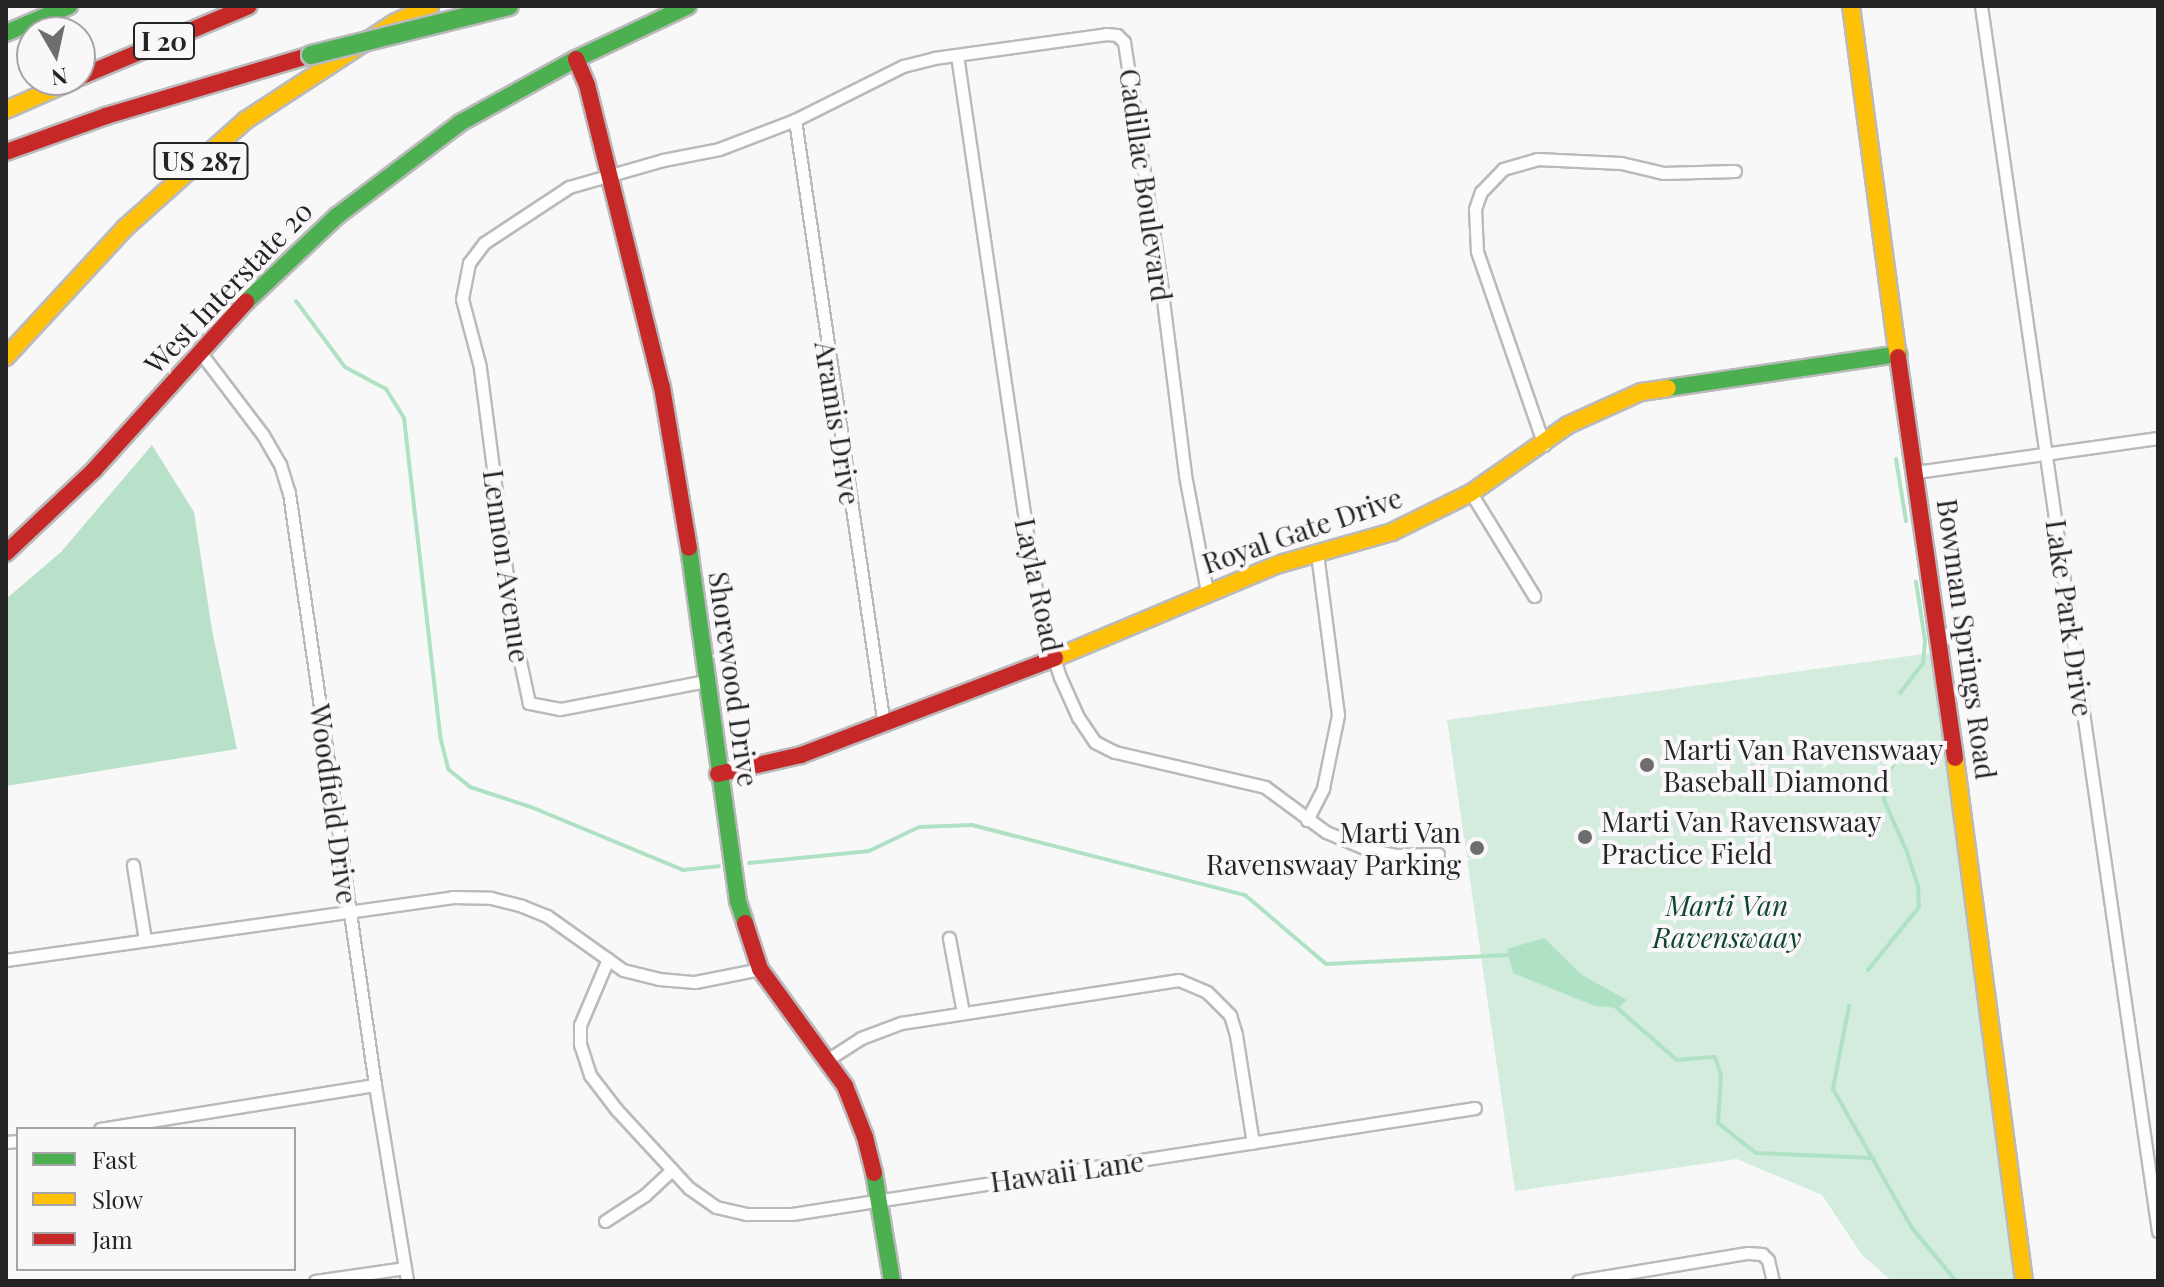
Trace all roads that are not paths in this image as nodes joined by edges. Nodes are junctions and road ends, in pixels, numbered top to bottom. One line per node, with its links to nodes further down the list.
1 (69, 6): 8 (main road)
2 (249, 6): 11 (main road, I 20)
3 (430, 6): 21 (main road, US 287)
4 (509, 6): 15 (main road, bridge)
5 (688, 6): 10 (main road, West Interstate 20)
6 (1851, 6): 20 (main road, Bowman Springs Road)
7 (1981, 6): 24 (street, Lake Park Drive)
8 (6, 33)
9 (957, 55): 14 (street, Cadillac Boulevard); 29 (street, Cadillac Boulevard); 31 (street, Layla Road)
10 (576, 59): 17 (main road, Shorewood Drive); 19 (main road, West Interstate 20)
11 (96, 70)
12 (38, 96): 13 (main road)
13 (6, 110)
14 (795, 120): 17 (street, Cadillac Boulevard); 33 (street, Aramis Drive)
15 (6, 152)
16 (1735, 171): 23 (street)
17 (609, 174): 18 (street, Cadillac Boulevard); 32 (main road, Shorewood Drive)
18 (476, 254): 32 (street, Lennon Avenue)
19 (200, 352): 27 (main road, West Interstate 20); 38 (street, Woodfield Drive)
20 (1899, 354): 23 (main road, Royal Gate Drive); 25 (main road, Bowman Springs Road)
21 (6, 357)
22 (2158, 438): 24 (street)
23 (1544, 445): 26 (main road, Royal Gate Drive)
24 (2046, 454): 25 (street); 53 (street, Lake Park Drive)
25 (1916, 472): 60 (main road, Bowman Springs Road)
26 (1471, 493): 28 (main road, Royal Gate Drive); 30 (street)
27 (6, 553)
28 (1317, 554): 29 (main road, Royal Gate Drive); 35 (street)
29 (1207, 591): 31 (main road, Royal Gate Drive)
30 (1534, 596)
31 (1053, 656): 33 (main road, Royal Gate Drive); 35 (street, Layla Road)
32 (706, 681): 34 (main road, Shorewood Drive)
33 (884, 725): 34 (main road, Royal Gate Drive)
34 (718, 774): 43 (main road, Shorewood Drive)
35 (1307, 820): 36 (street, Layla Road)
36 (1438, 854)
37 (133, 865): 40 (street)
38 (349, 910): 40 (street); 41 (street); 46 (street, Woodfield Drive)
39 (949, 938): 44 (street)
40 (145, 940): 42 (street)
41 (608, 959): 43 (street); 50 (street, Hawaii Lane)
42 (6, 960)
43 (760, 969): 45 (main road, Shorewood Drive)
44 (963, 1013): 45 (street); 49 (street)
45 (827, 1060): 51 (main road, Shorewood Drive)
46 (375, 1085): 48 (street); 54 (street, Woodfield Drive)
47 (1475, 1108): 49 (street, Hawaii Lane)
48 (112, 1127)
49 (1253, 1143): 51 (street, Hawaii Lane)
50 (672, 1170): 51 (street, Hawaii Lane); 52 (street)
51 (880, 1198): 57 (main road, Shorewood Drive)
52 (605, 1221)
53 (2158, 1231)
54 (405, 1268): 55 (street); 56 (street, Woodfield Drive)
55 (315, 1281)
56 (407, 1281)
57 (892, 1281)
58 (1578, 1281): 59 (street)
59 (1773, 1281)
60 (2024, 1281)

